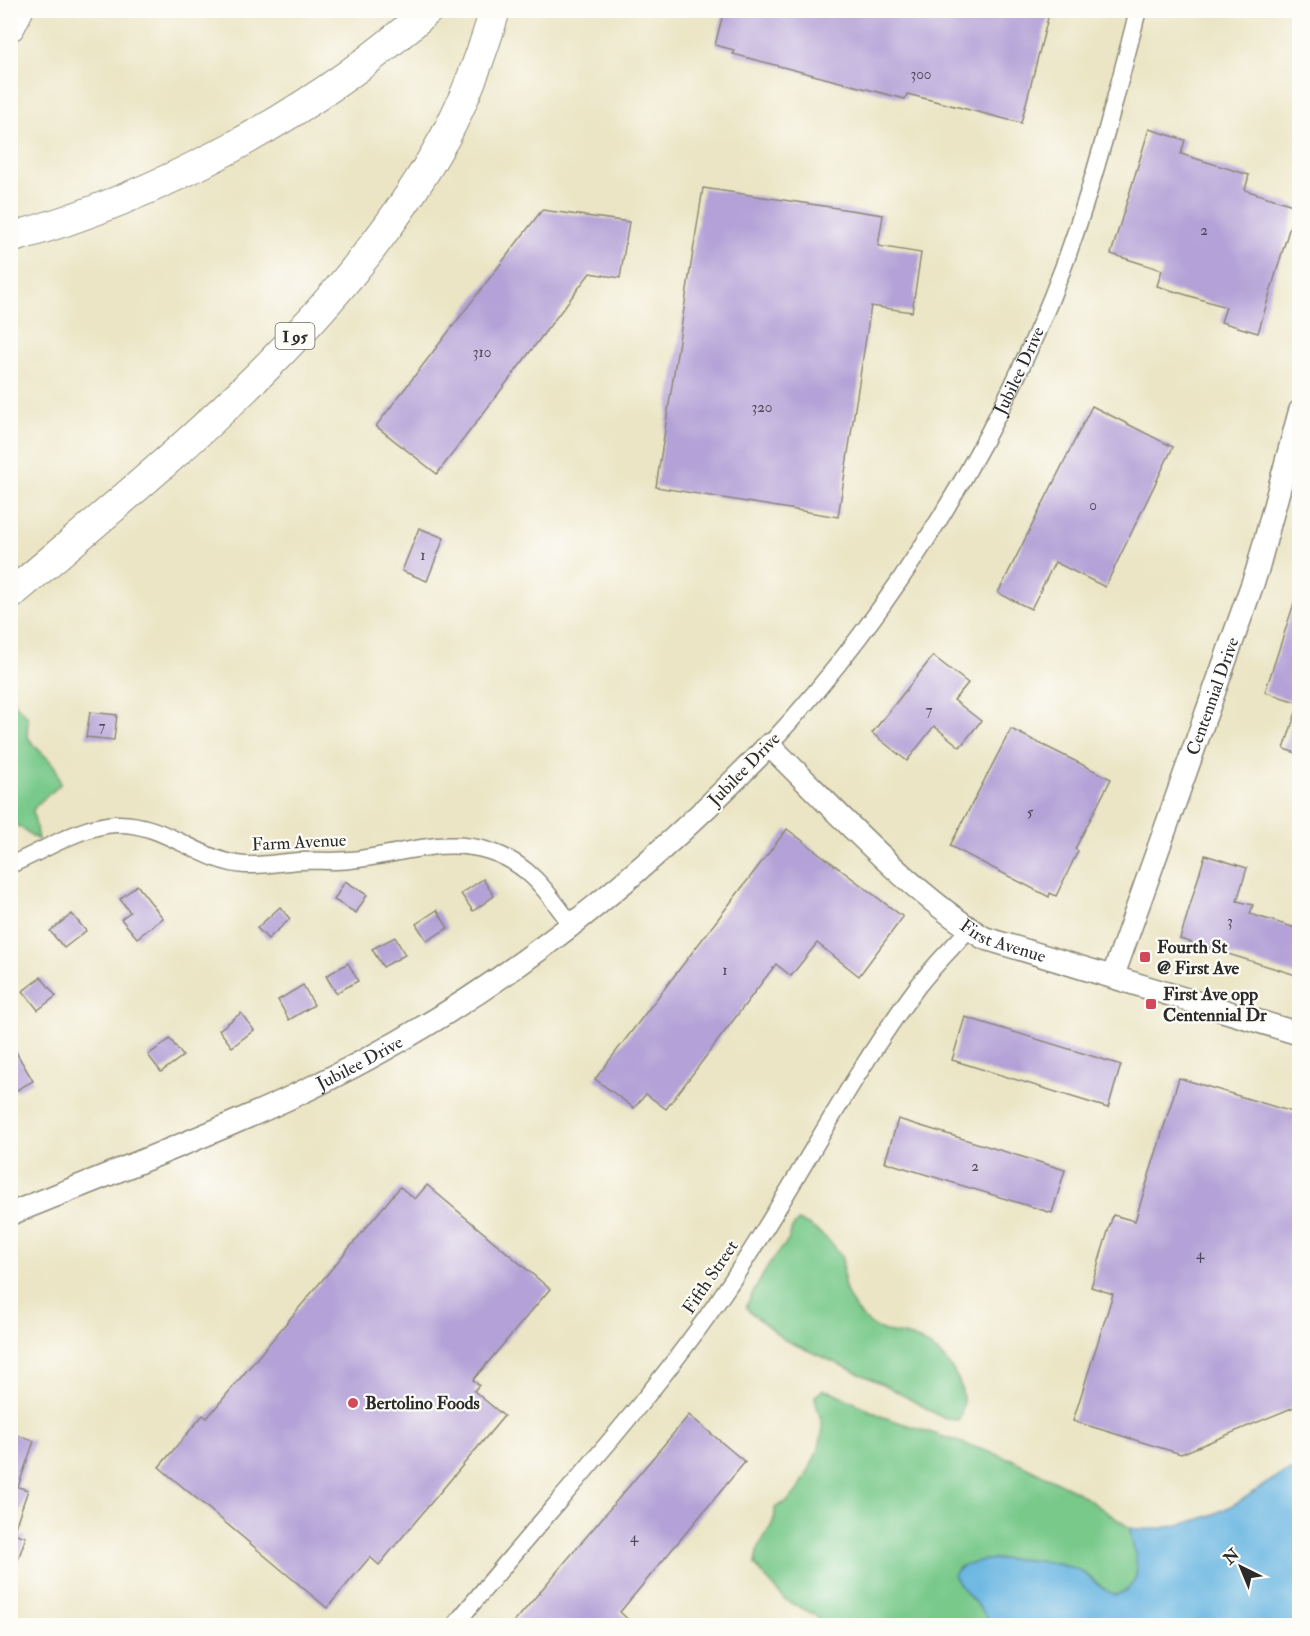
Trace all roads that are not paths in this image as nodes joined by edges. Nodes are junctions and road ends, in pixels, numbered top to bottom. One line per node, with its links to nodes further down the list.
1 (18, 10): 5 (highway)
2 (495, 10): 8 (highway, I 95)
3 (1138, 10): 9 (street, Jubilee Drive)
4 (421, 17): 6 (highway)
5 (10, 26)
6 (10, 238)
7 (1299, 411): 13 (street, Centennial Drive)
8 (10, 595)
9 (769, 744): 11 (street, Jubilee Drive); 12 (street, First Avenue)
10 (10, 865): 11 (street, Farm Avenue)
11 (572, 926): 15 (street, Jubilee Drive)
12 (969, 929): 13 (street, First Avenue); 16 (street, Fifth Street)
13 (1113, 976): 14 (street, First Avenue)
14 (1299, 1034)
15 (10, 1214)
16 (454, 1626)

